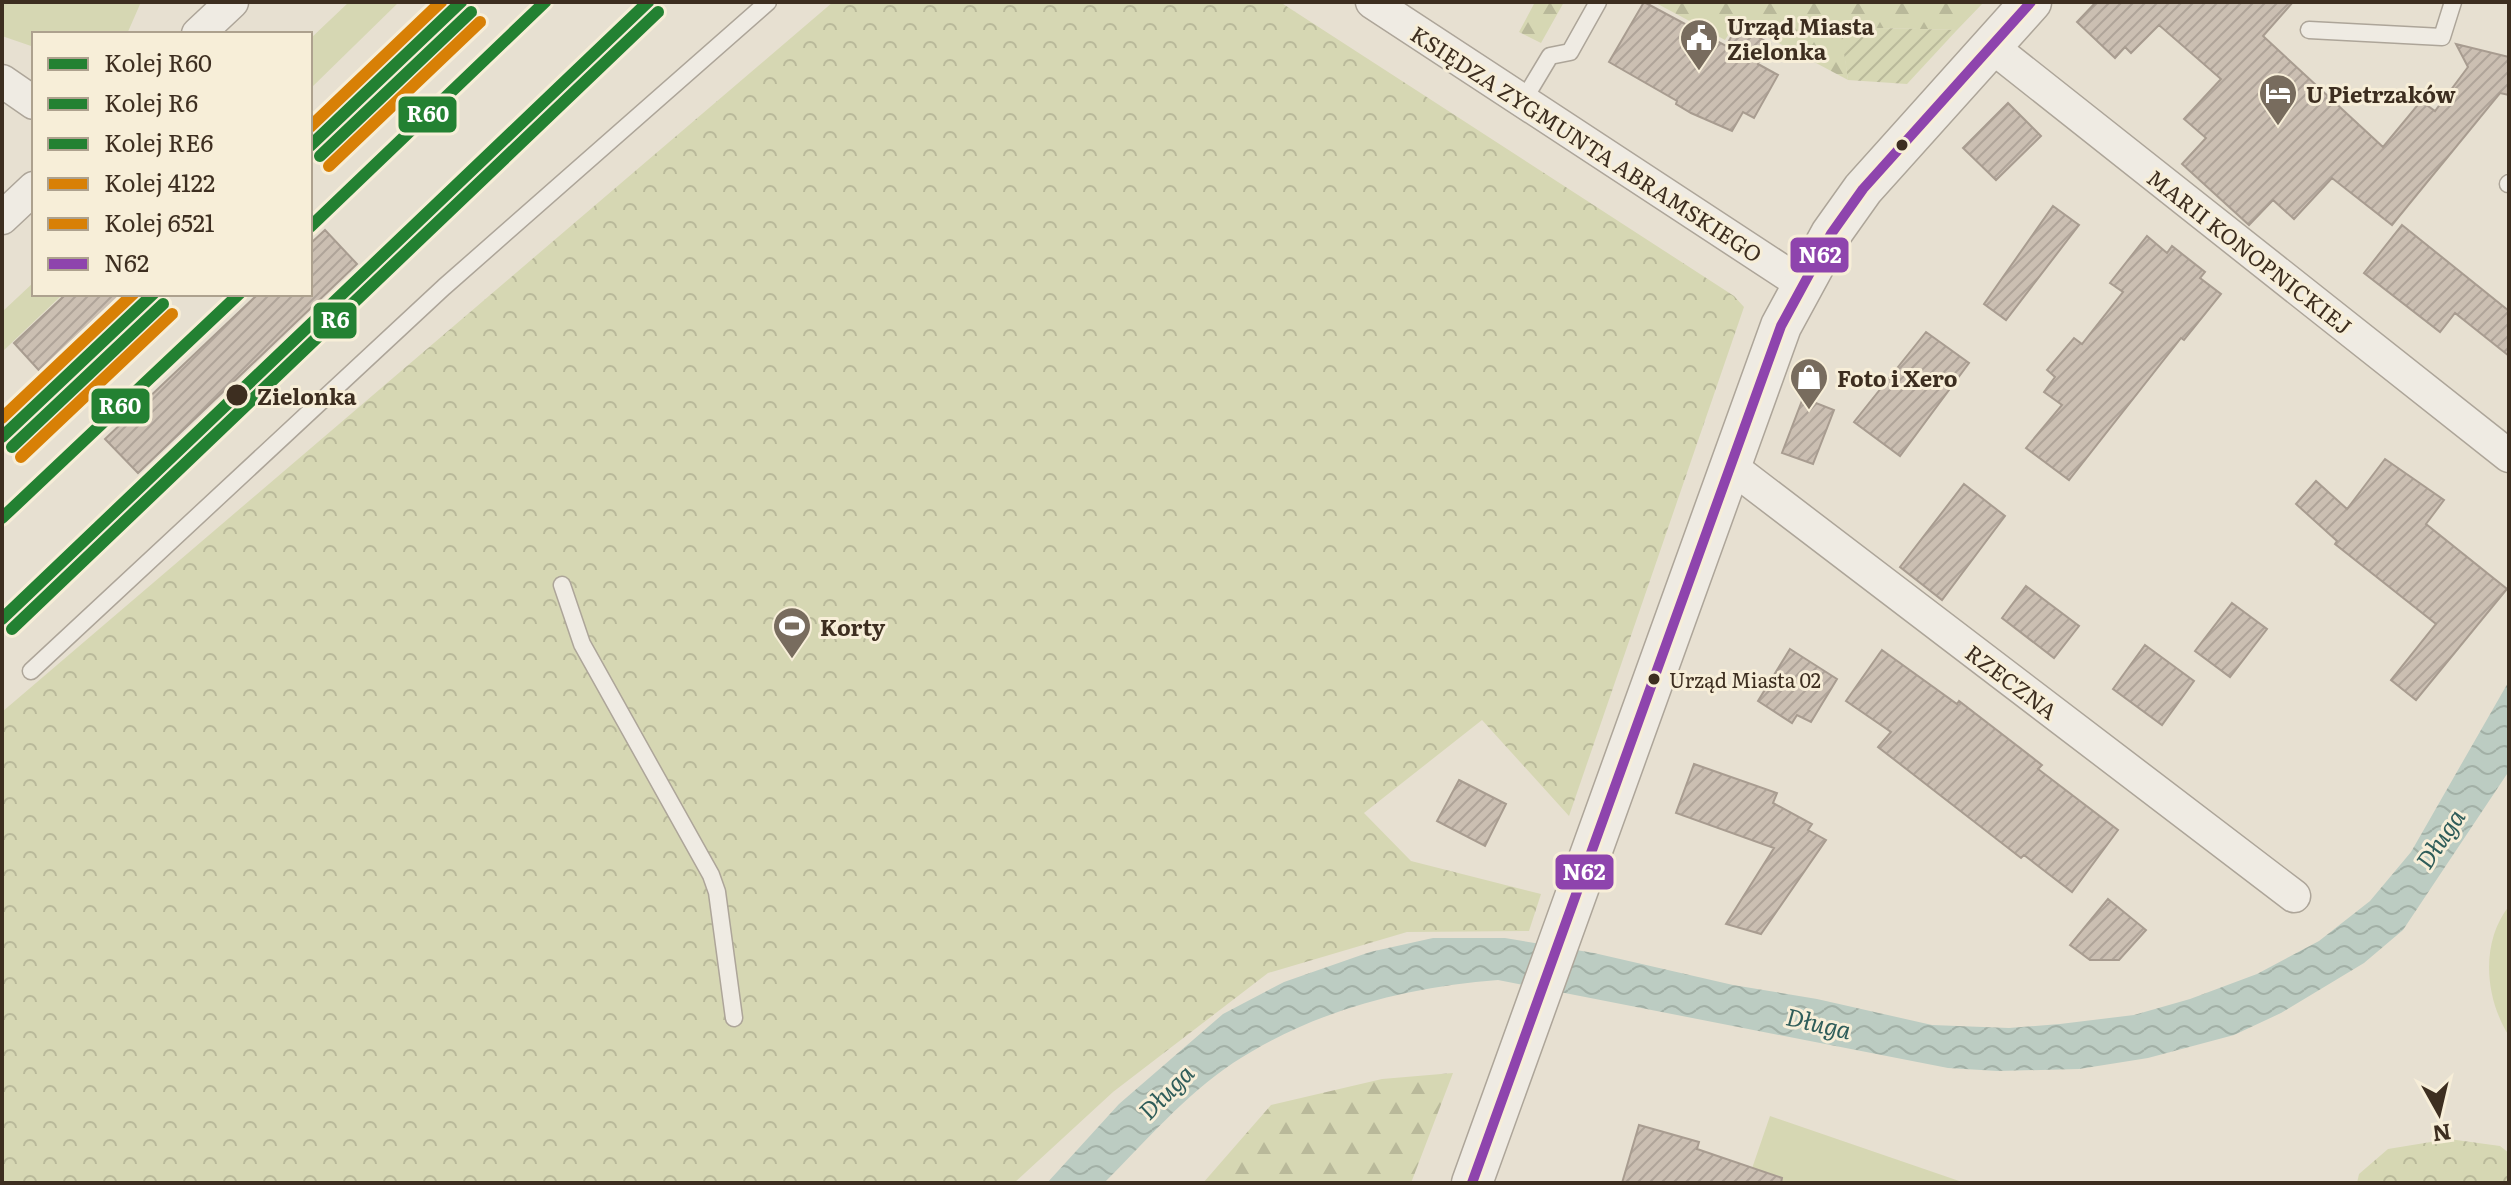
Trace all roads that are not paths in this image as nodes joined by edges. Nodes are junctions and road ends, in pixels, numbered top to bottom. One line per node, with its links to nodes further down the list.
1 (232, 2): 8 (street)
2 (768, 2): 19 (lane)
3 (1598, 2): 11 (lane)
4 (2031, 2): 9 (street)
5 (2453, 2): 7 (lane)
6 (1384, 5): 11 (street, KSIĘDZA ZYGMUNTA ABRAMSKIEGO)
7 (2309, 30)
8 (200, 32)
9 (1991, 46): 15 (street); 16 (street, MARII KONOPNICKIEJ)
10 (2, 81): 12 (street)
11 (1523, 101): 15 (street, KSIĘDZA ZYGMUNTA ABRAMSKIEGO)
12 (32, 102)
13 (32, 190): 14 (street)
14 (2, 218)
15 (1802, 284): 17 (street)
16 (2509, 456)
17 (1729, 465): 20 (street, RZECZNA); 22 (street)
18 (562, 585): 21 (lane)
19 (31, 671)
20 (2294, 896)
21 (734, 1018)
22 (1472, 1183)

